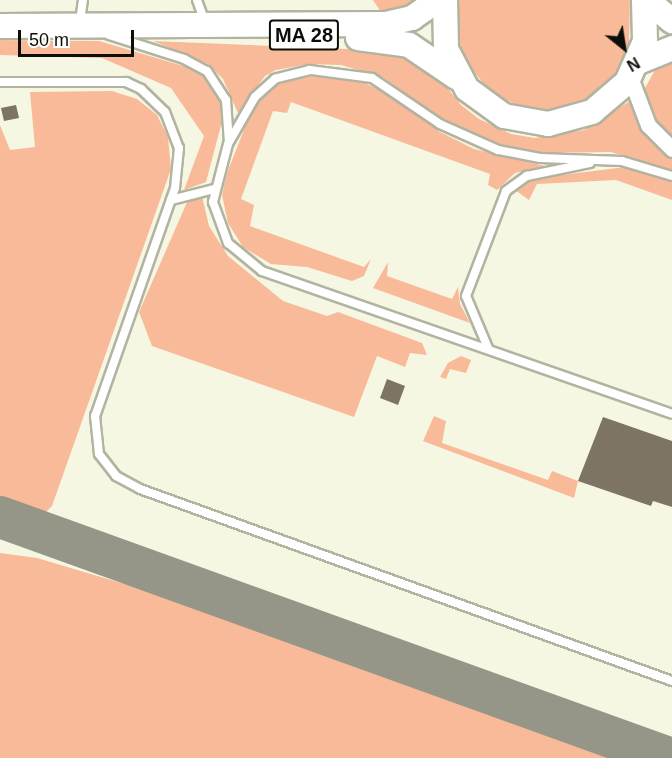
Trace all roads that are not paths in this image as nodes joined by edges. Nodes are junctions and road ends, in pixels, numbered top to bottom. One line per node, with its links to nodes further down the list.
1 (83, 0): 8 (lane)
2 (197, 0): 9 (lane)
3 (438, 0): 9 (main road, MA 28)
4 (445, 0): 13 (main road)
5 (646, 0): 6 (main road); 12 (main road)
6 (672, 21)
7 (0, 26): 8 (main road, MA 28)
8 (80, 26): 10 (main road, MA 28); 15 (lane)
9 (207, 26): 10 (main road, MA 28)
10 (137, 27): 13 (main road, MA 28)
11 (672, 48): 12 (main road)
12 (634, 70): 13 (main road, MA 28); 16 (street)
13 (460, 80)
14 (0, 82): 20 (lane)
15 (228, 144): 17 (lane); 19 (lane)
16 (672, 149)
17 (603, 160): 18 (lane); 21 (lane)
18 (672, 176)
19 (214, 189): 20 (lane); 21 (lane)
20 (171, 200): 23 (lane)
21 (488, 348): 22 (lane)
22 (672, 414)
23 (672, 681)

